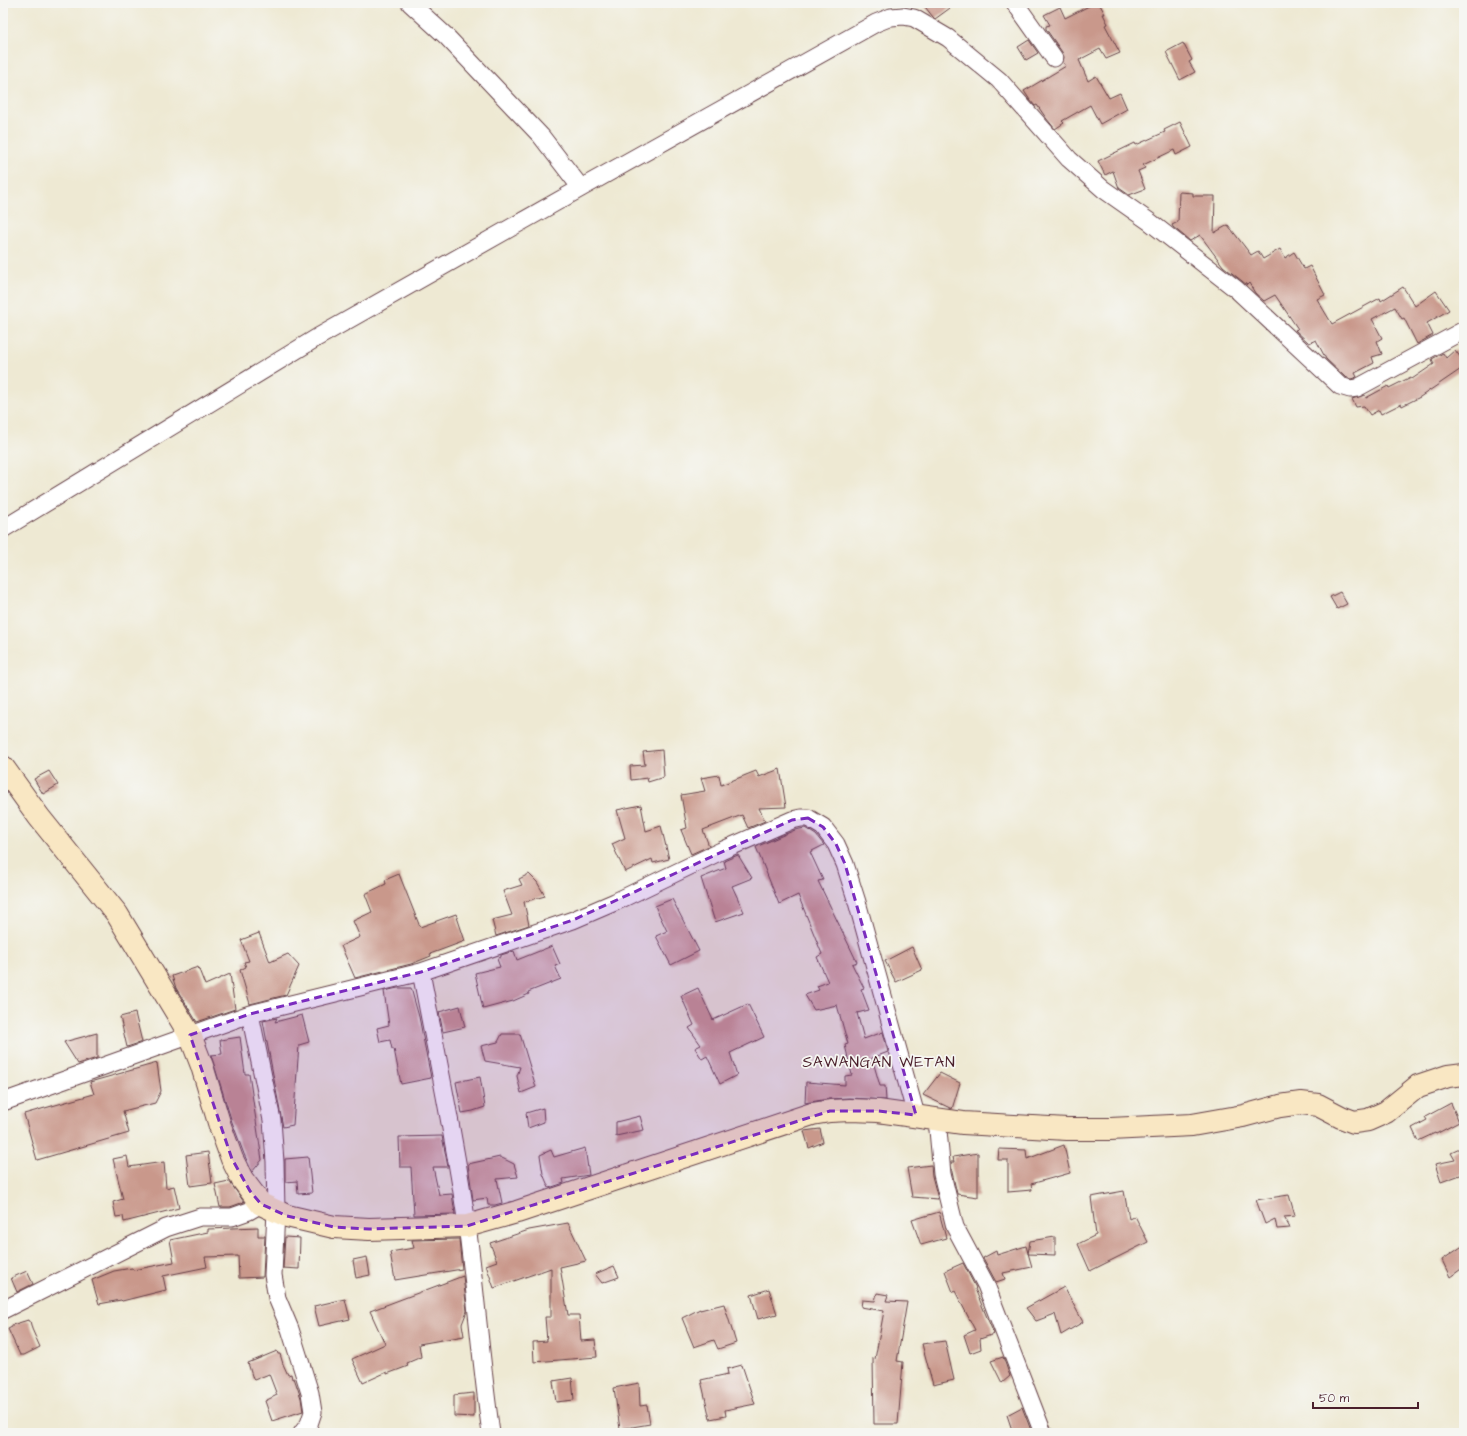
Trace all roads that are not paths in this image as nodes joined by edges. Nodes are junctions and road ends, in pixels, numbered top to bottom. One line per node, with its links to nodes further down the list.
1 (410, 3): 4 (street)
2 (1015, 3): 3 (street)
3 (1054, 58)
4 (581, 188): 5 (street); 6 (street)
5 (1464, 330)
6 (3, 528)
7 (3, 767): 10 (street)
8 (421, 972): 9 (street); 13 (street); 15 (street)
9 (250, 1014): 10 (street); 14 (street)
10 (190, 1035): 12 (street); 14 (street)
11 (1464, 1074): 13 (street)
12 (3, 1102)
13 (927, 1117): 15 (street); 19 (street)
14 (268, 1208): 15 (street); 16 (street); 17 (street)
15 (467, 1226): 18 (street)
16 (3, 1310)
17 (302, 1433)
18 (491, 1433)
19 (1043, 1433)

